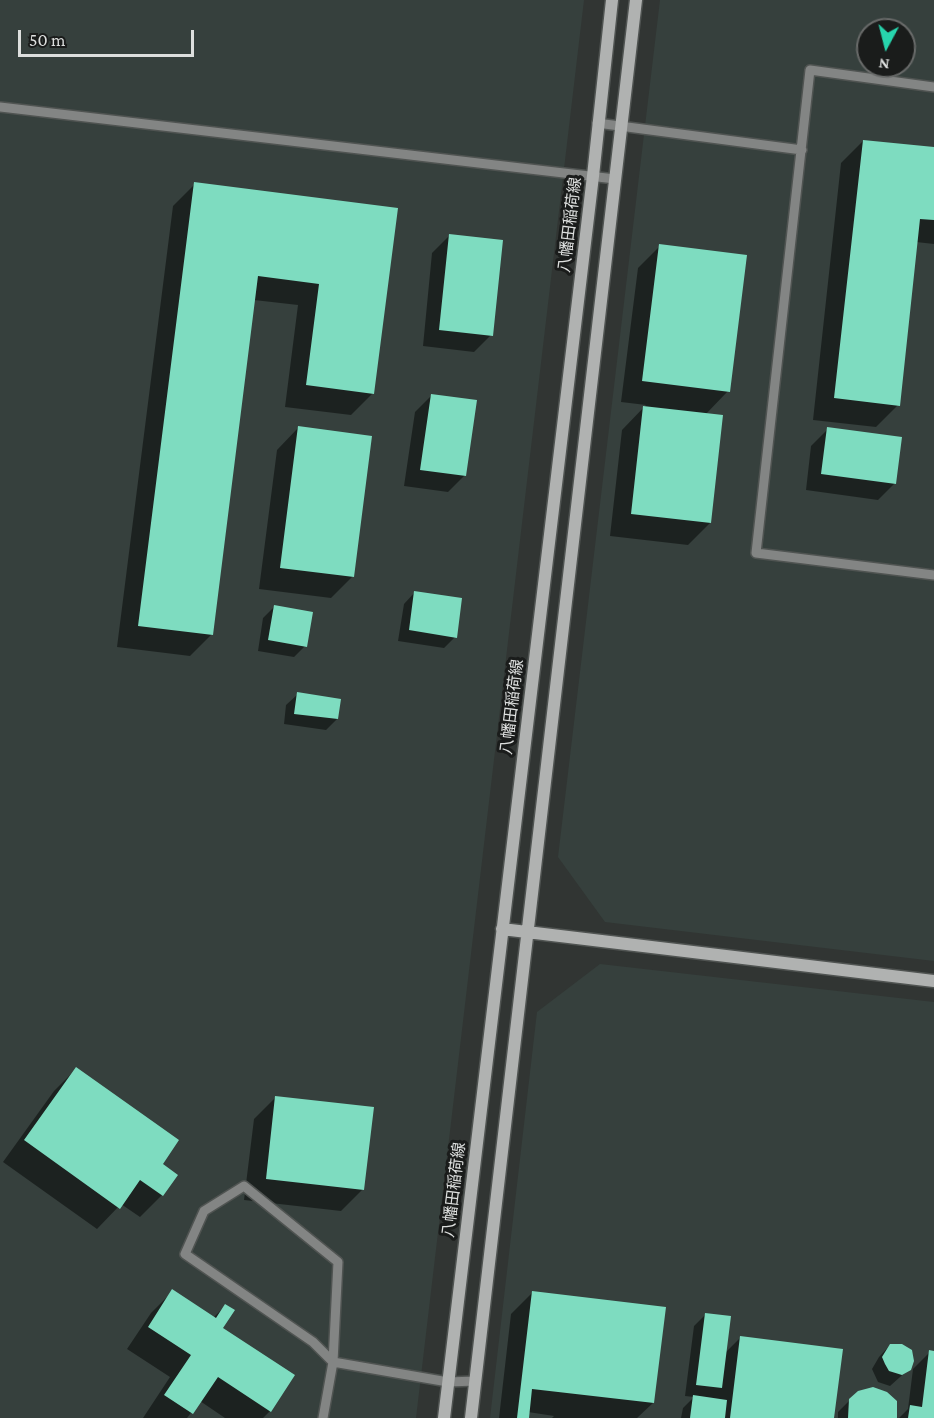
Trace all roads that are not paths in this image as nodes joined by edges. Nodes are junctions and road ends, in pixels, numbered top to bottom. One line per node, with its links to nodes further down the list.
1 (612, 0): 5 (main road, 八幡田稲荷線)
2 (636, 0): 6 (main road)
3 (934, 87): 7 (lane)
4 (0, 107): 8 (lane)
5 (597, 123): 6 (lane); 8 (main road, 八幡田稲荷線)
6 (621, 126): 7 (lane); 9 (main road)
7 (802, 150): 10 (lane)
8 (593, 176): 9 (lane); 11 (main road, 八幡田稲荷線)
9 (615, 179): 12 (main road)
10 (934, 575)
11 (502, 928): 12 (main road); 16 (main road, 八幡田稲荷線)
12 (528, 932): 13 (main road); 15 (main road)
13 (934, 981)
14 (333, 1362): 14 (lane); 16 (lane); 17 (lane)
15 (476, 1381): 16 (lane); 19 (main road)
16 (448, 1382): 18 (main road, 八幡田稲荷線)
17 (323, 1418)
18 (444, 1418)
19 (471, 1418)

